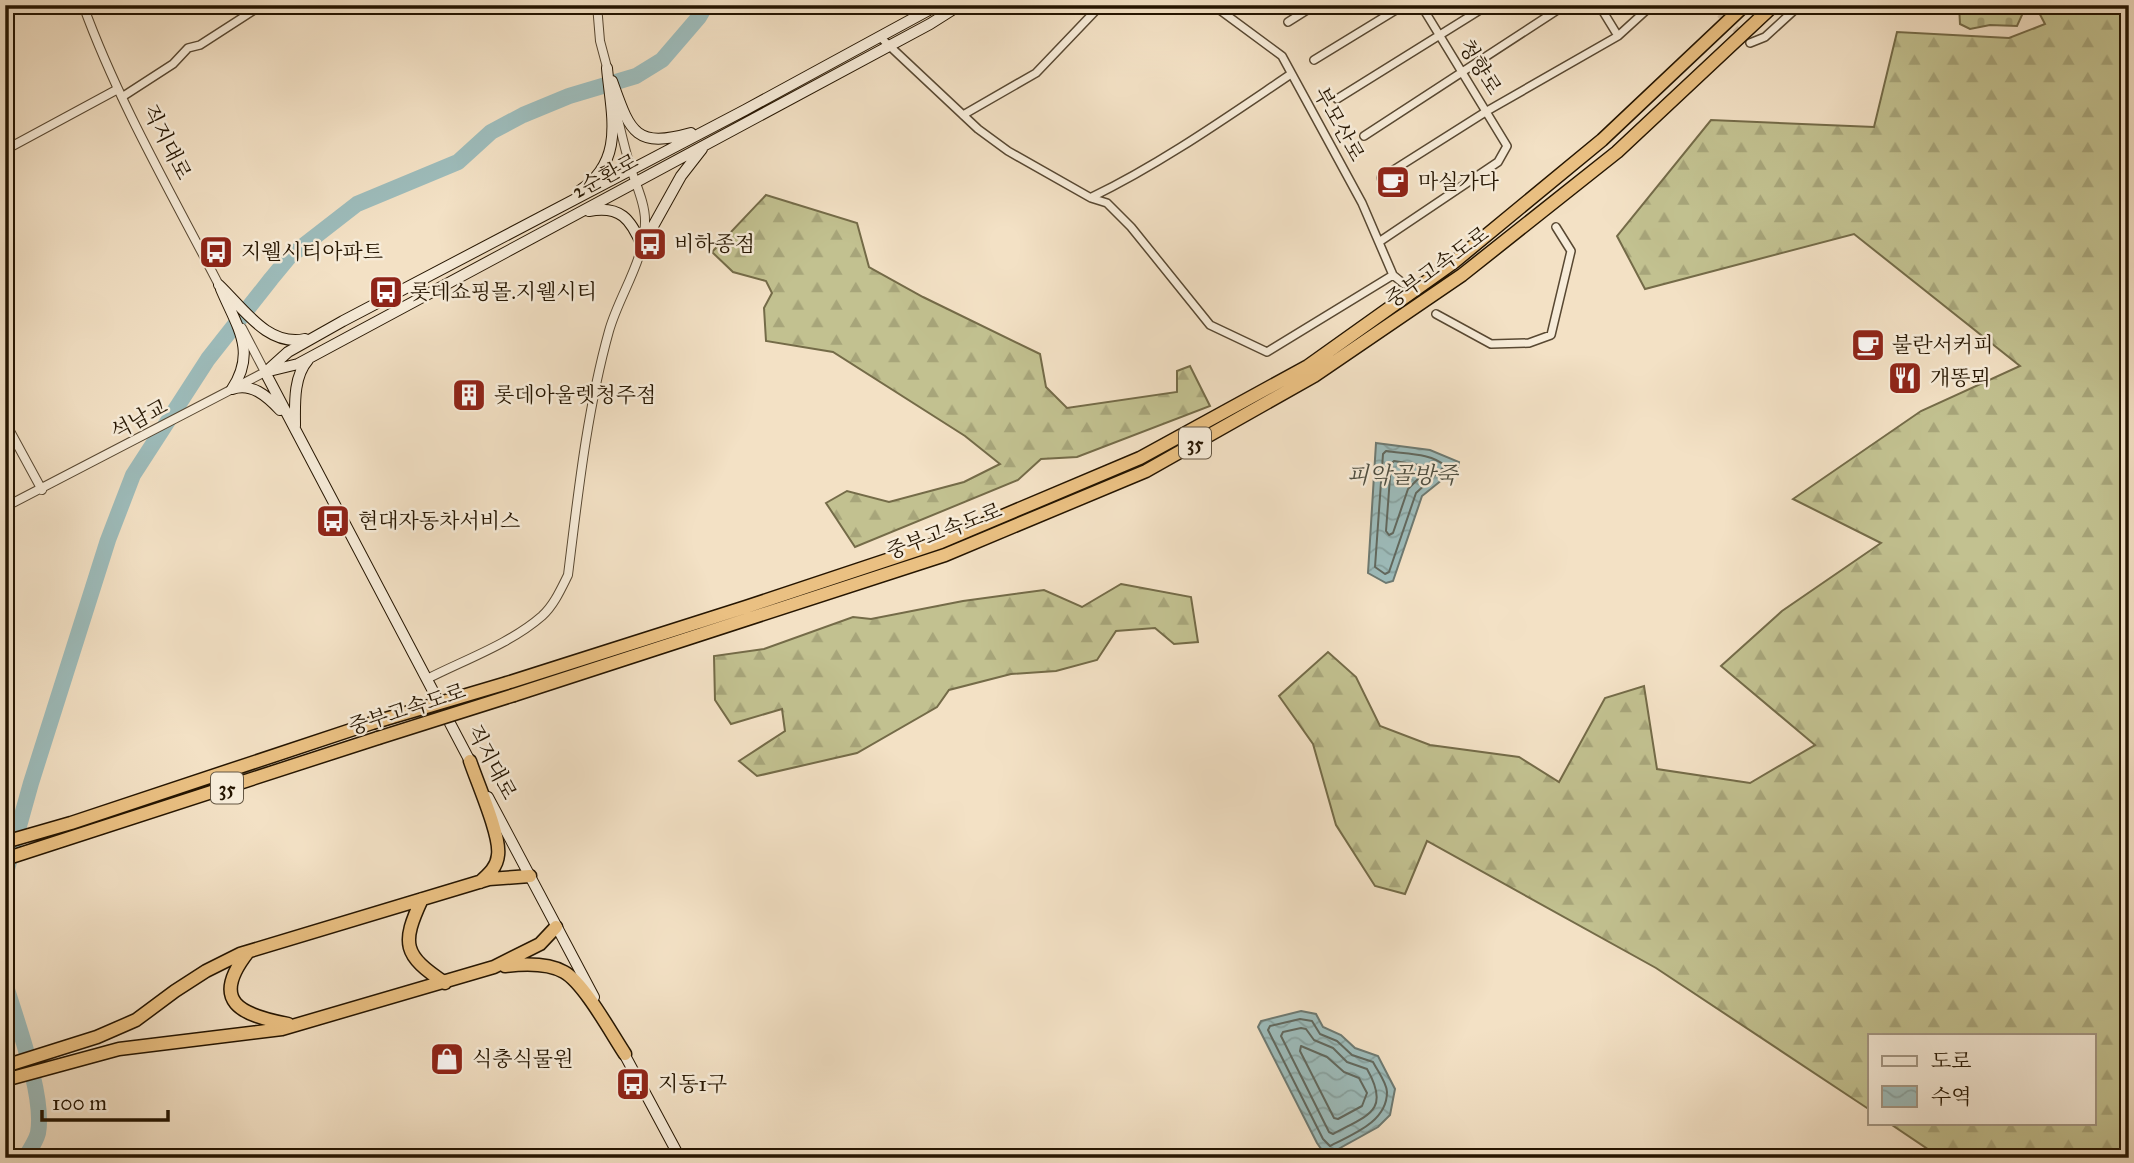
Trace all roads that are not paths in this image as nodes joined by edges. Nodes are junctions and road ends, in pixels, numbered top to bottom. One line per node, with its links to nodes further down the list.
1 (83, 5): 28 (street, 직지대로)
2 (262, 5): 28 (street)
3 (597, 5): 25 (street)
4 (938, 5): 21 (main road, 2순환로)
5 (960, 5): 23 (main road, 2순환로)
6 (1101, 5): 31 (street)
7 (1213, 5): 27 (street, 부모산로)
8 (1315, 5): 18 (street)
9 (1404, 5): 24 (street)
10 (1421, 5): 19 (street, 청향로)
11 (1488, 5): 19 (street)
12 (1565, 5): 26 (street)
13 (1599, 5): 20 (street)
14 (1652, 5): 20 (street)
15 (1745, 5): 62 (highway, 중부고속도로 / 35)
16 (1774, 5): 62 (highway, 중부고속도로 / 35)
17 (1800, 5): 22 (street)
18 (1287, 22)
19 (1440, 35): 26 (street, 청향로); 29 (street)
20 (1618, 36): 30 (street)
21 (880, 37): 23 (street); 33 (main road, 2순환로)
22 (1751, 43)
23 (889, 46): 31 (street); 35 (main road, 2순환로)
24 (1314, 60)
25 (607, 68): 32 (main road); 32 (main road)
26 (1463, 72): 30 (street, 청향로); 34 (street)
27 (1291, 74): 40 (street); 46 (street, 부모산로)
28 (120, 93): 36 (street); 50 (street, 직지대로)
29 (1338, 99)
30 (1487, 111): 38 (street); 46 (street, 청향로)
31 (963, 115): 40 (street)
32 (619, 121): 33 (main road); 37 (street); 43 (main road)
33 (712, 127): 37 (main road, 2순환로)
34 (1364, 136)
35 (705, 145): 39 (main road, 2순환로); 45 (main road)
36 (5, 150)
37 (631, 170): 39 (street); 43 (main road, 2순환로)
38 (1381, 178)
39 (635, 182): 41 (main road, 2순환로); 42 (street)
40 (1091, 198): 48 (street)
41 (576, 213): 47 (main road); 54 (main road, 2순환로)
42 (645, 216): 45 (street); 47 (street)
43 (537, 218): 52 (main road, 2순환로)
44 (1556, 227): 51 (street)
45 (652, 229): 47 (main road)
46 (1379, 242): 48 (street, 부모산로)
47 (642, 246): 61 (street)
48 (1393, 275): 49 (street, 부모산로)
49 (1404, 284)
50 (222, 291): 52 (main road); 53 (main road)
51 (1436, 314)
52 (316, 337): 55 (main road, 2순환로)
53 (248, 346): 55 (street, 직지대로); 56 (main road)
54 (310, 357): 55 (main road, 2순환로); 58 (main road)
55 (265, 372): 56 (street, 2순환로); 58 (main road, 직지대로)
56 (231, 390): 58 (main road); 59 (street, 석남교)
57 (5, 422): 59 (street)
58 (295, 430): 61 (main road, 직지대로)
59 (42, 490): 60 (street)
60 (5, 507)
61 (426, 679): 63 (main road, 직지대로)
62 (511, 689): 64 (highway, 중부고속도로 / 35, bridge); 65 (highway, 중부고속도로 / 35, bridge)
63 (470, 761): 66 (main road, 직지대로); 67 (highway)
64 (5, 842)
65 (5, 859)
66 (530, 876): 67 (highway); 69 (main road, 직지대로)
67 (481, 882): 68 (highway)
68 (422, 899): 70 (highway); 72 (highway)
69 (556, 926): 71 (highway); 74 (main road, 직지대로)
70 (249, 952): 73 (highway); 75 (highway)
71 (494, 967): 72 (highway); 74 (highway)
72 (445, 983): 73 (highway)
73 (296, 1026): 76 (highway)
74 (625, 1054): 77 (main road, 직지대로)
75 (5, 1066)
76 (5, 1080)
77 (680, 1158)

